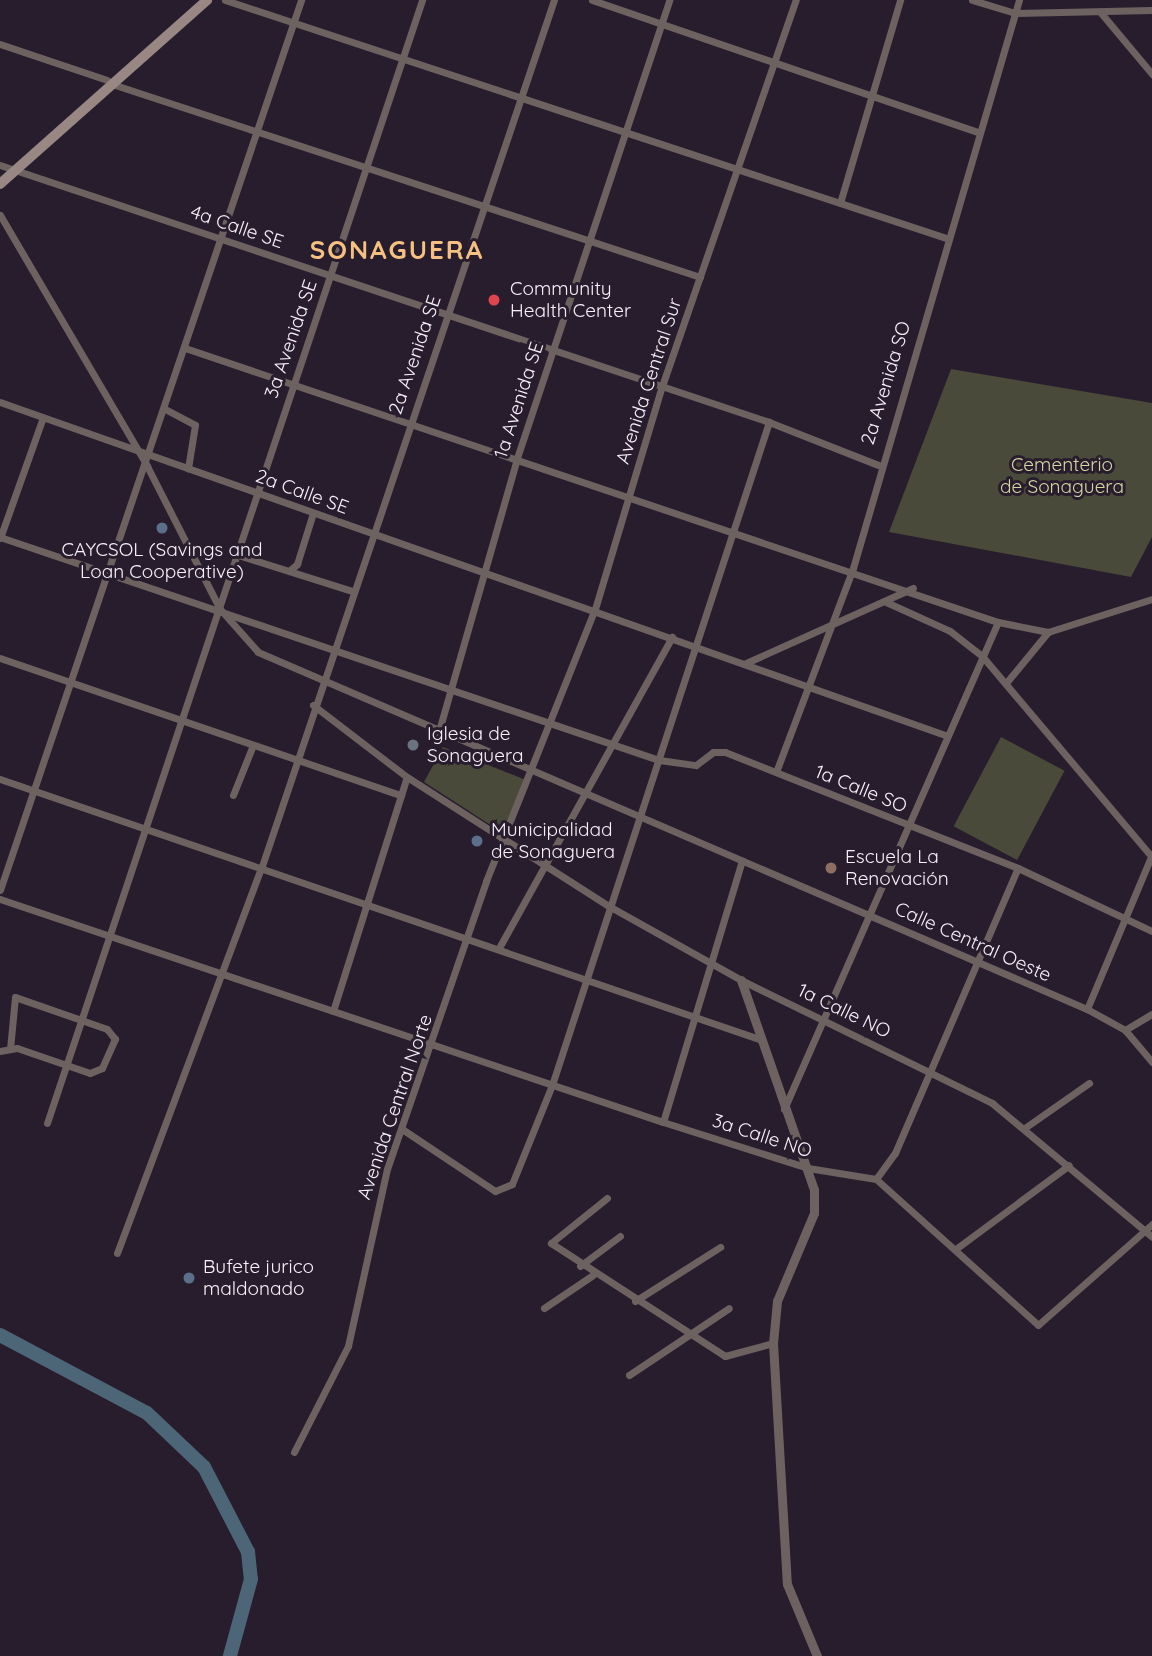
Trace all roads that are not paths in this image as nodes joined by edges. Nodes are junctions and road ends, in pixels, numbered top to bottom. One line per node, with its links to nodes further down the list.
1 (197, 0): 22 (main road)
2 (207, 0): 22 (main road)
3 (225, 0): 16 (street)
4 (301, 0): 16 (street)
5 (422, 0): 19 (street, 3a Avenida SE)
6 (554, 0): 24 (street, 2a Avenida SE)
7 (593, 0): 17 (street)
8 (669, 0): 17 (street, 1a Avenida SE)
9 (796, 0): 20 (street, Avenida Central Sur)
10 (900, 0): 23 (street)
11 (972, 0): 14 (street)
12 (1019, 0): 14 (street, 2a Avenida SO)
13 (1152, 10): 15 (street)
14 (1015, 13): 15 (street); 26 (street, 2a Avenida SO)
15 (1101, 13): 21 (street)
16 (294, 21): 19 (street); 27 (street)
17 (661, 22): 20 (street); 25 (street, 1a Avenida SE)
18 (0, 44): 22 (street)
19 (402, 57): 24 (street); 30 (street, 3a Avenida SE)
20 (776, 60): 23 (street); 29 (street, Avenida Central Sur)
21 (1152, 74)
22 (109, 82): 27 (street); 28 (main road)
23 (872, 94): 26 (street); 33 (street)
24 (521, 99): 25 (street); 34 (street, 2a Avenida SE)
25 (624, 130): 29 (street); 38 (street, 1a Avenida SE)
26 (978, 132): 37 (street, 2a Avenida SO)
27 (258, 134): 30 (street); 36 (street)
28 (8, 168): 31 (main road); 32 (main road); 36 (street, 4a Calle SE)
29 (737, 168): 33 (street); 40 (street, Avenida Central Sur)
30 (366, 169): 34 (street); 39 (street, 3a Avenida SE)
31 (0, 176)
32 (0, 184)
33 (840, 202): 37 (street)
34 (485, 208): 38 (street); 41 (street, 2a Avenida SE)
35 (0, 215): 51 (street, Calle Central Oeste)
36 (222, 238): 39 (street, 4a Calle SE); 42 (street)
37 (946, 238): 54 (street, 2a Avenida SO)
38 (589, 241): 40 (street); 43 (street, 1a Avenida SE)
39 (330, 275): 41 (street, 4a Calle SE); 44 (street, 3a Avenida SE)
40 (700, 277): 45 (street, Avenida Central Sur)
41 (445, 314): 43 (street, 4a Calle SE); 50 (street, 2a Avenida SE)
42 (185, 348): 44 (street); 47 (street)
43 (552, 349): 45 (street, 4a Calle SE); 53 (street, 1a Avenida SE)
44 (293, 384): 50 (street); 57 (street, 3a Avenida SE)
45 (663, 386): 49 (street, 4a Calle SE); 58 (street, Avenida Central Sur)
46 (0, 402): 48 (street, 2a Calle SE)
47 (165, 409): 52 (street); 56 (street)
48 (43, 417): 51 (street, 2a Calle SE); 62 (street)
49 (769, 422): 54 (street, 4a Calle SE); 60 (street)
50 (408, 424): 53 (street); 61 (street, 2a Avenida SE)
51 (136, 450): 52 (street, 2a Calle SE); 55 (street, Calle Central Oeste)
52 (150, 455): 55 (street); 56 (street, 2a Calle SE)
53 (517, 458): 58 (street); 67 (street, 1a Avenida SE)
54 (878, 465): 64 (street, 2a Avenida SO)
55 (147, 466): 66 (street); 72 (street, Calle Central Oeste)
56 (188, 468): 57 (street, 2a Calle SE)
57 (255, 492): 59 (street, 2a Calle SE); 63 (street, 3a Avenida SE)
58 (630, 495): 60 (street); 73 (street, Avenida Central Sur)
59 (313, 513): 61 (street, 2a Calle SE); 65 (street)
60 (733, 528): 64 (street); 78 (street)
61 (371, 533): 67 (street, 2a Calle SE); 69 (street, 2a Avenida SE)
62 (0, 537): 66 (street, 1a Calle SO)
63 (237, 555): 65 (street); 72 (street, 3a Avenida SE)
64 (853, 568): 68 (street); 75 (street, 2a Avenida SO)
65 (289, 571): 69 (street)
66 (110, 572): 72 (street, 1a Calle SO); 84 (street)
67 (482, 573): 73 (street, 2a Calle SE); 87 (street, 1a Avenida SE)
68 (913, 588): 71 (street); 74 (street)
69 (352, 591): 79 (street, 2a Avenida SE)
70 (1152, 600): 76 (street)
71 (886, 602): 75 (street); 80 (street)
72 (220, 609): 79 (street, 1a Calle SO); 83 (street, Calle Central Oeste); 89 (street, 3a Avenida SE)
73 (595, 609): 77 (street, 2a Calle SE); 90 (street, Avenida Central Sur)
74 (998, 622): 76 (street); 80 (street)
75 (832, 626): 82 (street); 86 (street, 2a Avenida SO)
76 (1048, 632): 85 (street)
77 (672, 637): 78 (street, 2a Calle SE); 93 (street)
78 (699, 646): 82 (street, 2a Calle SE); 96 (street)
79 (332, 648): 83 (street, 2a Avenida SE); 87 (street, 1a Calle SO)
80 (982, 656): 85 (street); 92 (street)
81 (0, 659): 84 (street)
82 (746, 663): 86 (street, 2a Calle SE)
83 (321, 682): 88 (street, 2a Avenida SE); 91 (street, Calle Central Oeste)
84 (72, 683): 89 (street); 101 (street)
85 (1006, 683): 109 (street)
86 (808, 687): 92 (street, 2a Calle SE); 98 (street, 2a Avenida SO)
87 (449, 688): 90 (street, 1a Calle SO); 91 (street, 1a Avenida SE)
88 (313, 705): 95 (street, 2a Avenida SE); 99 (street, 1a Calle NO)
89 (178, 719): 94 (street); 107 (street, 3a Avenida SE)
90 (553, 723): 93 (street, 1a Calle SO); 97 (street, Avenida Central Sur)
91 (438, 734): 97 (street, Calle Central Oeste)
92 (945, 736): 106 (street)
93 (611, 743): 96 (street, 1a Calle SO); 102 (street)
94 (253, 745): 95 (street); 103 (street)
95 (295, 760): 104 (street); 111 (street, 2a Avenida SE)
96 (659, 760): 98 (street, 1a Calle SO); 105 (street)
97 (535, 772): 102 (street, Calle Central Oeste); 108 (street, Avenida Central Norte)
98 (776, 772): 106 (street, 1a Calle SO)
99 (407, 777): 104 (street); 108 (street, 1a Calle NO)
100 (0, 779): 101 (street)
101 (36, 791): 107 (street); 114 (street)
102 (586, 794): 105 (street, Calle Central Oeste); 112 (street)
103 (233, 795)
104 (401, 795): 116 (street)
105 (638, 816): 110 (street, Calle Central Oeste); 117 (street)
106 (908, 825): 113 (street, 1a Calle SO); 118 (street)
107 (143, 826): 111 (street); 122 (street, 3a Avenida SE)
108 (505, 840): 112 (street, 1a Calle NO); 121 (street, Avenida Central Norte)
109 (1152, 855): 119 (street)
110 (742, 861): 118 (street, Calle Central Oeste); 124 (street)
111 (262, 866): 116 (street); 126 (street, 2a Avenida SE)
112 (545, 866): 117 (street, 1a Calle NO); 123 (street)
113 (1018, 868): 119 (street, 1a Calle SO); 125 (street)
114 (0, 890)
115 (0, 899): 122 (street, 3a Calle NO)
116 (370, 903): 121 (street); 130 (street)
117 (607, 905): 124 (street, 1a Calle NO); 127 (street)
118 (870, 915): 125 (street, Calle Central Oeste); 134 (street)
119 (1124, 916): 120 (street, 1a Calle SO); 129 (street)
120 (1152, 931)
121 (468, 935): 123 (street); 137 (street, Avenida Central Norte)
122 (108, 936): 126 (street, 3a Calle NO); 133 (street, 3a Avenida SE)
123 (500, 946): 127 (street)
124 (712, 961): 128 (street, 1a Calle NO); 132 (street)
125 (977, 961): 129 (street, Calle Central Oeste); 142 (street)
126 (223, 974): 130 (street, 3a Calle NO); 160 (street, 2a Avenida SE)
127 (585, 977): 132 (street); 144 (street)
128 (741, 980): 134 (street, 1a Calle NO); 136 (street)
129 (1087, 1009): 135 (street, Calle Central Oeste)
130 (333, 1011): 137 (street, 3a Calle NO)
131 (1152, 1014): 135 (street)
132 (694, 1016): 136 (street); 146 (street)
133 (81, 1019): 138 (street); 141 (street, 3a Avenida SE); 141 (street)
134 (826, 1021): 142 (street, 1a Calle NO); 145 (street)
135 (1125, 1030): 140 (street, Calle Central Oeste)
136 (759, 1039): 145 (street)
137 (433, 1044): 144 (street, 3a Calle NO); 149 (street, Avenida Central Norte)
138 (10, 1049): 139 (street); 141 (street)
139 (0, 1051)
140 (1152, 1062)
141 (66, 1065): 147 (street, 3a Avenida SE)
142 (930, 1070): 148 (street, 1a Calle NO); 152 (street)
143 (1089, 1083): 148 (street)
144 (552, 1085): 146 (street, 3a Calle NO); 149 (street)
145 (784, 1110): 151 (street)
146 (663, 1122): 151 (street, 3a Calle NO)
147 (47, 1123)
148 (1026, 1127): 150 (street, 1a Calle NO)
149 (402, 1129): 169 (street, Avenida Central Norte)
150 (1069, 1165): 155 (street, 1a Calle NO); 159 (street)
151 (808, 1168): 152 (street, 3a Calle NO); 167 (street)
152 (876, 1179): 159 (street)
153 (607, 1198): 161 (street)
154 (1152, 1224): 155 (street)
155 (1145, 1231): 157 (street, 1a Calle NO); 159 (street)
156 (620, 1236): 161 (street)
157 (1152, 1237)
158 (719, 1247): 163 (street)
159 (957, 1248)
160 (117, 1253)
161 (580, 1266): 162 (street)
162 (593, 1275): 163 (street); 164 (street)
163 (635, 1301): 166 (street)
164 (544, 1308)
165 (729, 1308): 166 (street)
166 (689, 1334): 167 (street); 168 (street)
167 (773, 1343): 170 (street)
168 (629, 1376)
169 (294, 1452)
170 (817, 1656)

